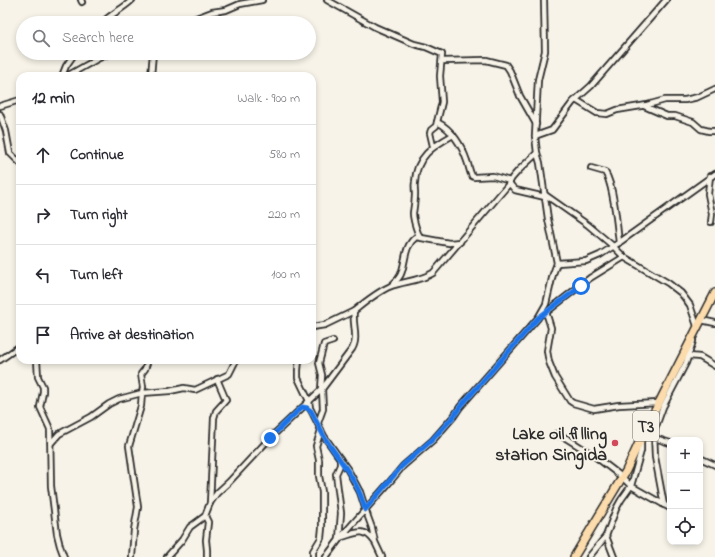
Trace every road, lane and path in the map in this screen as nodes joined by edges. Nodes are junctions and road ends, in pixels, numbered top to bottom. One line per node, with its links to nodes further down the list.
1 (132, 0): 6 (street)
2 (262, 0): 7 (street)
3 (327, 0): 11 (street)
4 (544, 0): 22 (street)
5 (666, 0): 16 (street)
6 (110, 16)
7 (201, 16)
8 (71, 60): 12 (street)
9 (95, 60): 13 (street)
10 (152, 60): 14 (street)
11 (442, 61): 21 (street); 22 (street)
12 (64, 72)
13 (74, 72)
14 (151, 72)
15 (715, 88): 18 (street)
16 (576, 100): 18 (street); 25 (street)
17 (16, 101): 19 (street)
18 (642, 105): 23 (street)
19 (0, 106)
20 (0, 114): 28 (street)
21 (437, 122): 24 (street); 26 (street)
22 (536, 124): 25 (street)
23 (715, 131)
24 (453, 135): 26 (street); 32 (street)
25 (535, 136): 27 (street)
26 (433, 146): 37 (street)
27 (537, 153): 32 (street); 33 (street)
28 (16, 159)
29 (591, 168): 39 (street)
30 (715, 174): 31 (street)
31 (710, 176): 36 (street); 39 (street)
32 (510, 182): 33 (street); 38 (street)
33 (544, 195): 34 (street); 35 (street)
34 (556, 202): 35 (street); 40 (street)
35 (547, 206): 42 (street)
36 (711, 222)
37 (419, 236): 38 (street); 43 (street)
38 (460, 242): 43 (street)
39 (619, 243): 40 (street)
40 (613, 246): 41 (street); 42 (street)
41 (624, 257): 46 (street); 48 (street)
42 (557, 263): 47 (street)
43 (391, 286): 45 (street)
44 (715, 293): 48 (highway, T3)
45 (354, 311): 50 (street); 62 (street)
46 (546, 312): 47 (street); 65 (street)
47 (538, 318): 83 (street)
48 (699, 323): 49 (street); 51 (highway, T3)
49 (715, 323)
50 (316, 326)
51 (693, 335): 54 (street); 65 (highway, T3)
52 (333, 341): 62 (street)
53 (16, 349): 55 (street)
54 (689, 356): 60 (street); 72 (street)
55 (0, 360)
56 (37, 364): 73 (street)
57 (147, 364): 63 (street)
58 (234, 364): 61 (street)
59 (299, 364): 64 (street)
60 (715, 366)
61 (217, 379): 63 (street); 80 (street)
62 (322, 389): 64 (street); 68 (street)
63 (142, 393): 73 (street); 89 (street)
64 (309, 402): 66 (street); 67 (street)
65 (658, 403): 71 (highway, T3)
66 (302, 407): 67 (street); 80 (street)
67 (311, 411): 68 (street)
68 (318, 423): 69 (street)
69 (321, 430): 75 (street); 92 (street)
70 (556, 434): 78 (street)
71 (642, 436): 72 (street); 78 (highway, T3); 79 (street)
72 (653, 437): 74 (street); 81 (street)
73 (51, 443): 88 (street)
74 (667, 443)
75 (340, 459): 83 (street); 86 (street)
76 (703, 459): 77 (street)
77 (715, 465)
78 (622, 477): 79 (street); 95 (highway, T3)
79 (631, 486): 81 (street); 85 (street)
80 (210, 503): 84 (street)
81 (664, 505): 82 (street)
82 (667, 506)
83 (365, 510): 86 (street); 87 (street)
84 (205, 516): 90 (street); 91 (street)
85 (606, 536): 96 (street); 97 (street)
86 (340, 538): 87 (street); 93 (street)
87 (375, 542): 94 (street)
88 (64, 557)
89 (132, 557)
90 (167, 557)
91 (206, 557)
92 (313, 557)
93 (326, 557)
94 (382, 557)
95 (574, 557)
96 (589, 557)
97 (614, 557)

